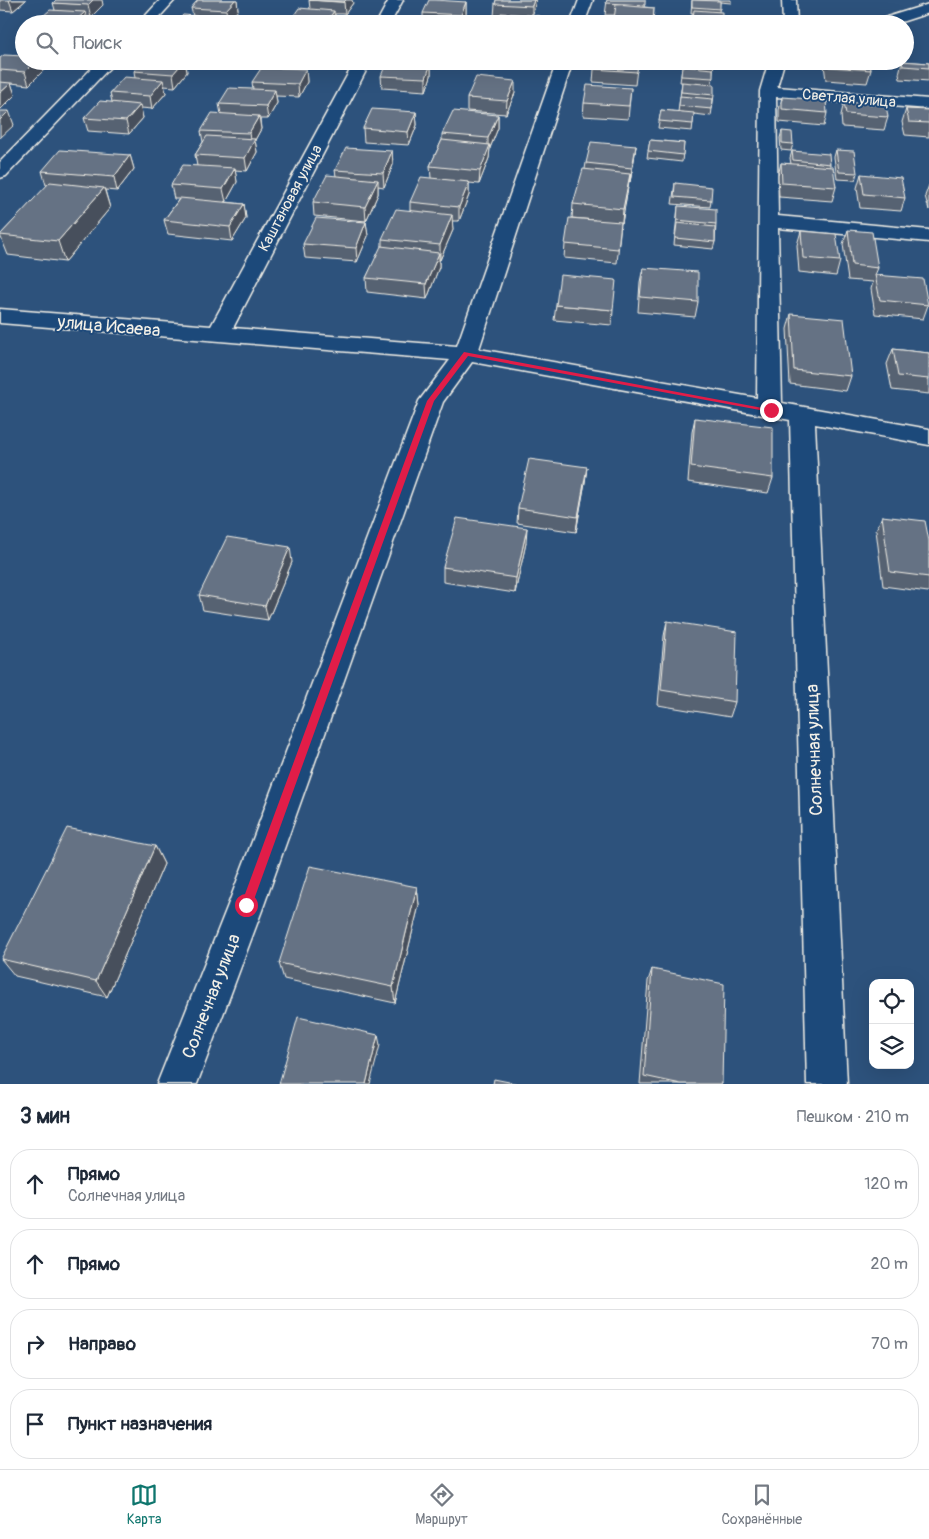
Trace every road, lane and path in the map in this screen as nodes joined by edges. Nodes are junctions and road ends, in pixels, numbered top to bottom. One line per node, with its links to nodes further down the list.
1 (168, 0): 6 (street)
2 (396, 0): 7 (street)
3 (586, 0): 8 (street)
4 (789, 0): 9 (street)
5 (929, 8): 10 (street)
6 (154, 15)
7 (388, 15)
8 (581, 15)
9 (790, 15)
10 (908, 15)
11 (99, 70): 17 (street)
12 (358, 70): 21 (street, Каштановая улица)
13 (562, 70): 22 (street, Солнечная улица)
14 (774, 70): 15 (street)
15 (768, 91): 16 (street, Светлая улица); 18 (street)
16 (929, 104)
17 (0, 172)
18 (768, 221): 19 (street); 23 (street)
19 (929, 236)
20 (0, 316): 21 (street, улица Исаева)
21 (218, 335): 22 (street, улица Исаева)
22 (466, 354): 23 (street, улица Исаева); 26 (street, Солнечная улица)
23 (769, 400): 24 (street, улица Исаева)
24 (802, 415): 25 (street, улица Исаева); 27 (street, Солнечная улица)
25 (929, 437)
26 (177, 1084)
27 (827, 1084)

